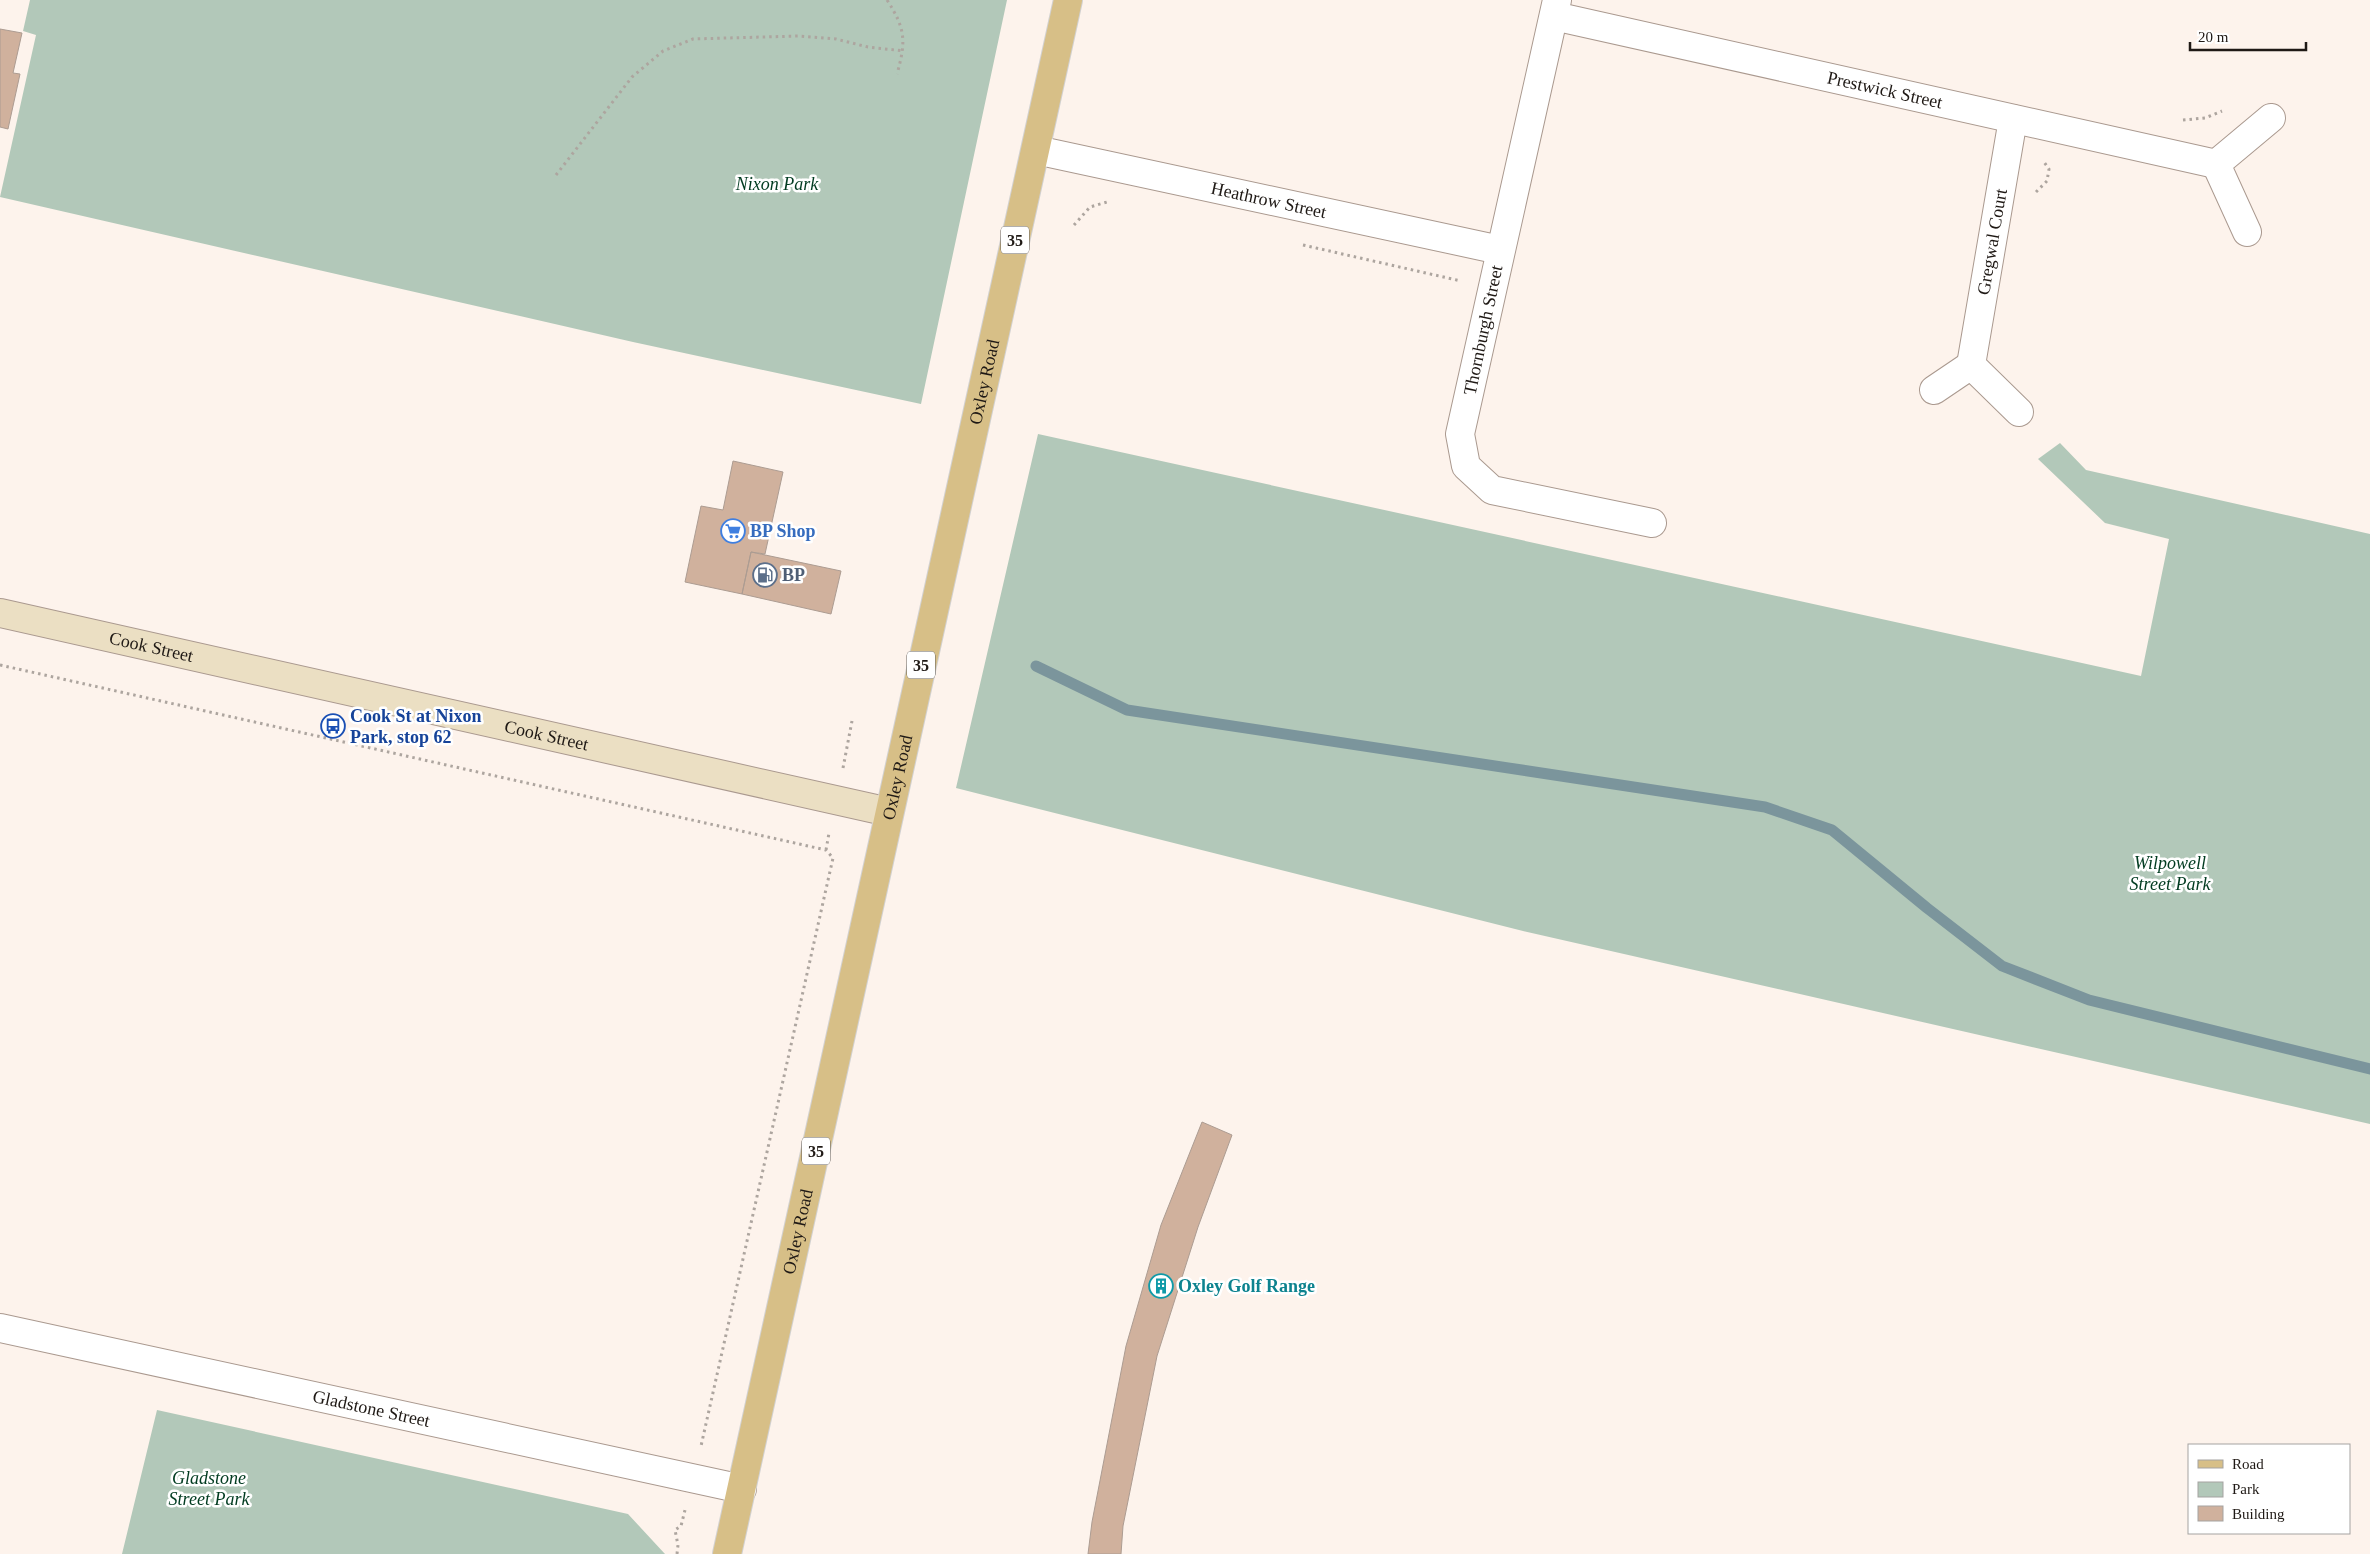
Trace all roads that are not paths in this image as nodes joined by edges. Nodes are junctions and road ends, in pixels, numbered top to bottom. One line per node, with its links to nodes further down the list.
1 (1068, 0): 5 (main road, Oxley Road / 35)
2 (1556, 8): 4 (street, Prestwick Street); 8 (street, Thornburgh Street)
3 (2271, 118): 6 (street)
4 (2013, 119): 6 (street, Prestwick Street); 9 (street, Gregwal Court)
5 (1036, 150): 8 (street, Heathrow Street); 14 (main road, Oxley Road / 35)
6 (2216, 164): 7 (street)
7 (2247, 232)
8 (1500, 250): 12 (street, Thornburgh Street)
9 (1971, 365): 10 (street); 11 (street)
10 (1934, 390)
11 (2019, 412)
12 (1652, 523)
13 (0, 613): 14 (street, Cook Street)
14 (889, 812): 16 (main road, Oxley Road / 35)
15 (0, 1328): 16 (street, Gladstone Street)
16 (742, 1489): 17 (main road, Oxley Road / 35)
17 (728, 1554)

